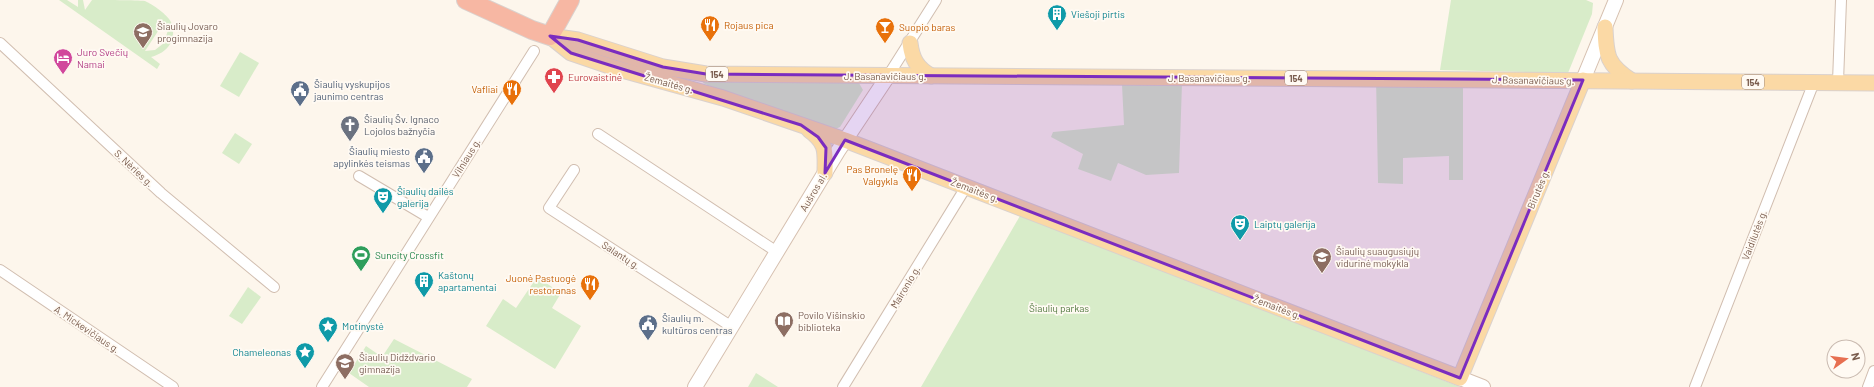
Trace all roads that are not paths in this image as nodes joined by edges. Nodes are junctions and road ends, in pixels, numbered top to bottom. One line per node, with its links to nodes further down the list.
1 (466, 0): 7 (highway, Žemaitės g.)
2 (570, 0): 7 (highway)
3 (936, 0): 9 (street, Aušros al.)
4 (1841, 0): 16 (street)
5 (1611, 1): 6 (main road, Birutės g.)
6 (1605, 27): 13 (main road, Birutės g.); 14 (main road)
7 (550, 36): 11 (main road, J. Basanavičiaus g. / 154); 18 (main road, Žemaitės g.)
8 (0, 43): 28 (street, S. Nėries g.)
9 (910, 43): 11 (street, Aušros al.); 12 (main road)
10 (534, 51): 25 (street, Vilniaus g.)
11 (888, 76): 12 (main road, J. Basanavičiaus g. / 154); 20 (main road, Aušros al.)
12 (931, 76): 13 (main road, J. Basanavičiaus g. / 154)
13 (1583, 80): 14 (main road, J. Basanavičiaus g. / 154); 31 (main road, Birutės g.)
14 (1632, 81): 15 (main road, J. Basanavičiaus g. / 154)
15 (1814, 82): 16 (main road, J. Basanavičiaus g. / 154); 37 (street, Vaidilutės g.)
16 (1838, 82): 17 (main road, J. Basanavičiaus g. / 154)
17 (1874, 83)
18 (802, 125): 20 (main road, Žemaitės g.); 22 (main road)
19 (598, 134): 26 (street)
20 (845, 140): 22 (main road, Aušros al.); 24 (main road, Žemaitės g.)
21 (574, 170): 29 (street, Salantų g.)
22 (825, 174): 26 (main road, Aušros al.)
23 (359, 176): 25 (street)
24 (966, 187): 31 (main road, Žemaitės g.); 35 (street, Maironio g.)
25 (428, 217): 33 (street, Vilniaus g.)
26 (777, 252): 29 (main road, Aušros al.)
27 (0, 270): 32 (street, A. Mickevičiaus g.)
28 (274, 287)
29 (732, 327): 34 (main road, Aušros al.)
30 (1874, 371): 38 (street)
31 (1460, 378): 36 (main road, Žemaitės g.)
32 (173, 387)
33 (322, 387)
34 (695, 387)
35 (844, 387)
36 (1483, 387)
37 (1695, 387)
38 (1868, 387)

